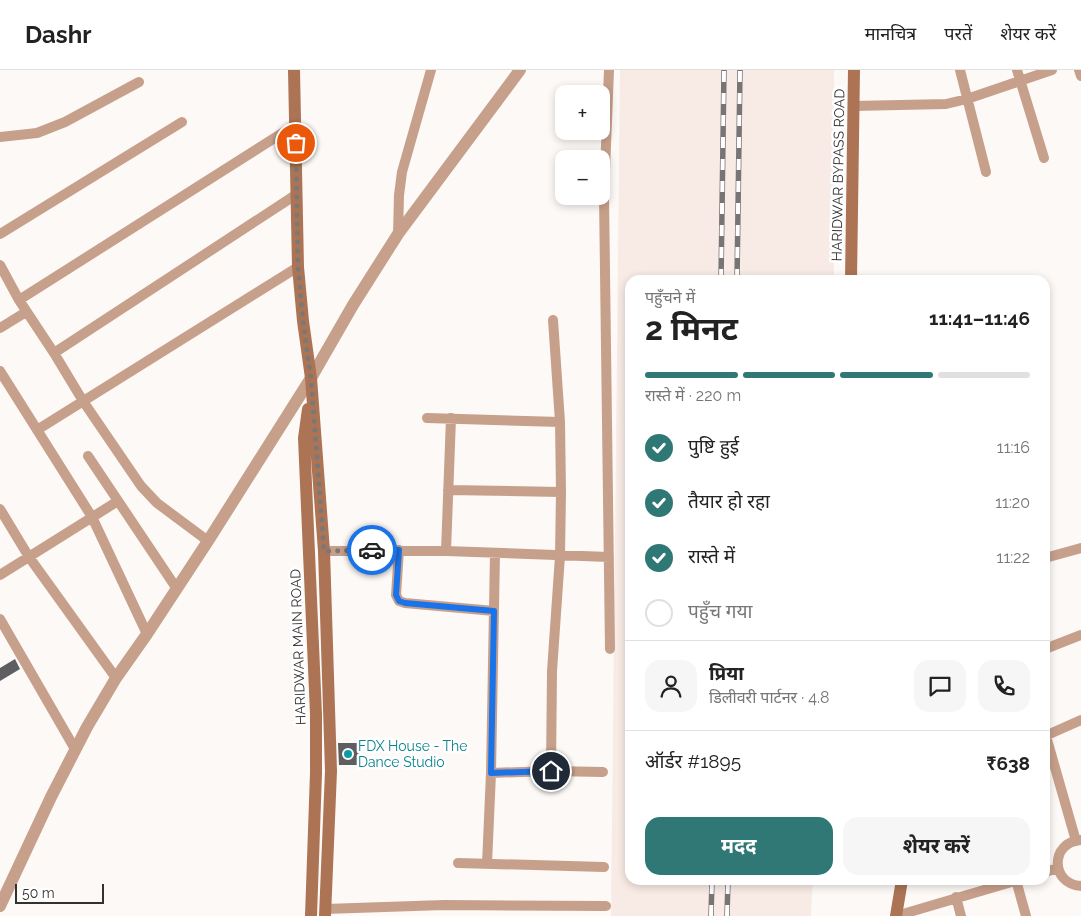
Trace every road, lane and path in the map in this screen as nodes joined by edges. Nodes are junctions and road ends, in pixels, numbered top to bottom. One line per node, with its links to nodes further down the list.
1 (294, 70): 16 (main road, HARIDWAR MAIN ROAD)
2 (431, 70): 22 (street)
3 (520, 70): 22 (street)
4 (609, 70): 52 (street)
5 (854, 70): 14 (main road, HARIDWAR BYPASS ROAD)
6 (960, 70): 13 (street)
7 (1018, 70): 11 (street)
8 (1052, 70): 11 (street)
9 (1079, 70): 10 (street)
10 (1081, 76)
11 (1020, 81): 13 (street); 18 (street)
12 (139, 82): 17 (street)
13 (967, 99): 14 (street); 19 (street)
14 (854, 106): 25 (main road, HARIDWAR BYPASS ROAD)
15 (182, 122): 21 (street)
16 (295, 126): 20 (main road, HARIDWAR MAIN ROAD); 26 (street)
17 (0, 137)
18 (1044, 158)
19 (986, 172)
20 (297, 194): 24 (main road, HARIDWAR MAIN ROAD); 30 (street)
21 (0, 234)
22 (398, 234): 32 (street)
23 (0, 265): 26 (street)
24 (298, 267): 32 (main road, HARIDWAR MAIN ROAD); 33 (street)
25 (851, 275)
26 (19, 300): 27 (street)
27 (26, 312): 29 (street); 30 (street)
28 (553, 320): 36 (street)
29 (0, 328)
30 (54, 353): 33 (street)
31 (0, 371): 37 (street)
32 (311, 378): 44 (street); 48 (main road, HARIDWAR MAIN ROAD); 85 (main road, HARIDWAR MAIN ROAD)
33 (83, 401): 37 (street); 44 (street)
34 (427, 418): 35 (street)
35 (451, 418): 36 (street); 39 (street)
36 (560, 422): 40 (street)
37 (37, 430): 43 (street)
38 (88, 456): 41 (street)
39 (448, 490): 40 (street); 47 (street)
40 (561, 492): 50 (street)
41 (118, 501): 43 (street); 55 (street)
42 (1, 512): 51 (street)
43 (92, 517): 51 (street); 58 (street)
44 (208, 541): 55 (street)
45 (1081, 548): 53 (street)
46 (399, 550): 47 (street); 48 (street); 56 (street)
47 (446, 550): 49 (street)
48 (324, 551): 84 (main road, HARIDWAR MAIN ROAD)
49 (495, 553): 50 (street); 56 (street)
50 (560, 556): 52 (street); 67 (street)
51 (29, 557): 54 (street); 62 (street)
52 (609, 557): 61 (street)
53 (1050, 557)
54 (0, 575)
55 (177, 589): 58 (street)
56 (494, 611): 69 (street)
57 (0, 619): 65 (street)
58 (147, 634): 62 (street)
59 (1081, 635): 60 (street)
60 (1050, 647)
61 (610, 649)
62 (116, 678): 65 (street)
63 (1081, 720): 64 (street)
64 (1050, 734)
65 (75, 749): 81 (street)
66 (1050, 752): 70 (street)
67 (551, 771): 68 (street); 69 (street)
68 (603, 772)
69 (491, 773): 72 (street)
70 (1078, 840): 74 (street)
71 (458, 863): 72 (street)
72 (486, 864): 73 (street)
73 (604, 867)
74 (1058, 868): 75 (street); 79 (street)
75 (1050, 870)
76 (901, 885): 86 (main road)
77 (999, 885): 80 (street)
78 (1017, 885): 88 (street)
79 (1081, 886)
80 (956, 898): 86 (street); 87 (street)
81 (0, 906)
82 (606, 906): 83 (street)
83 (579, 911): 84 (street)
84 (325, 912)
85 (311, 916)
86 (896, 916)
87 (961, 916)
88 (1026, 916)

